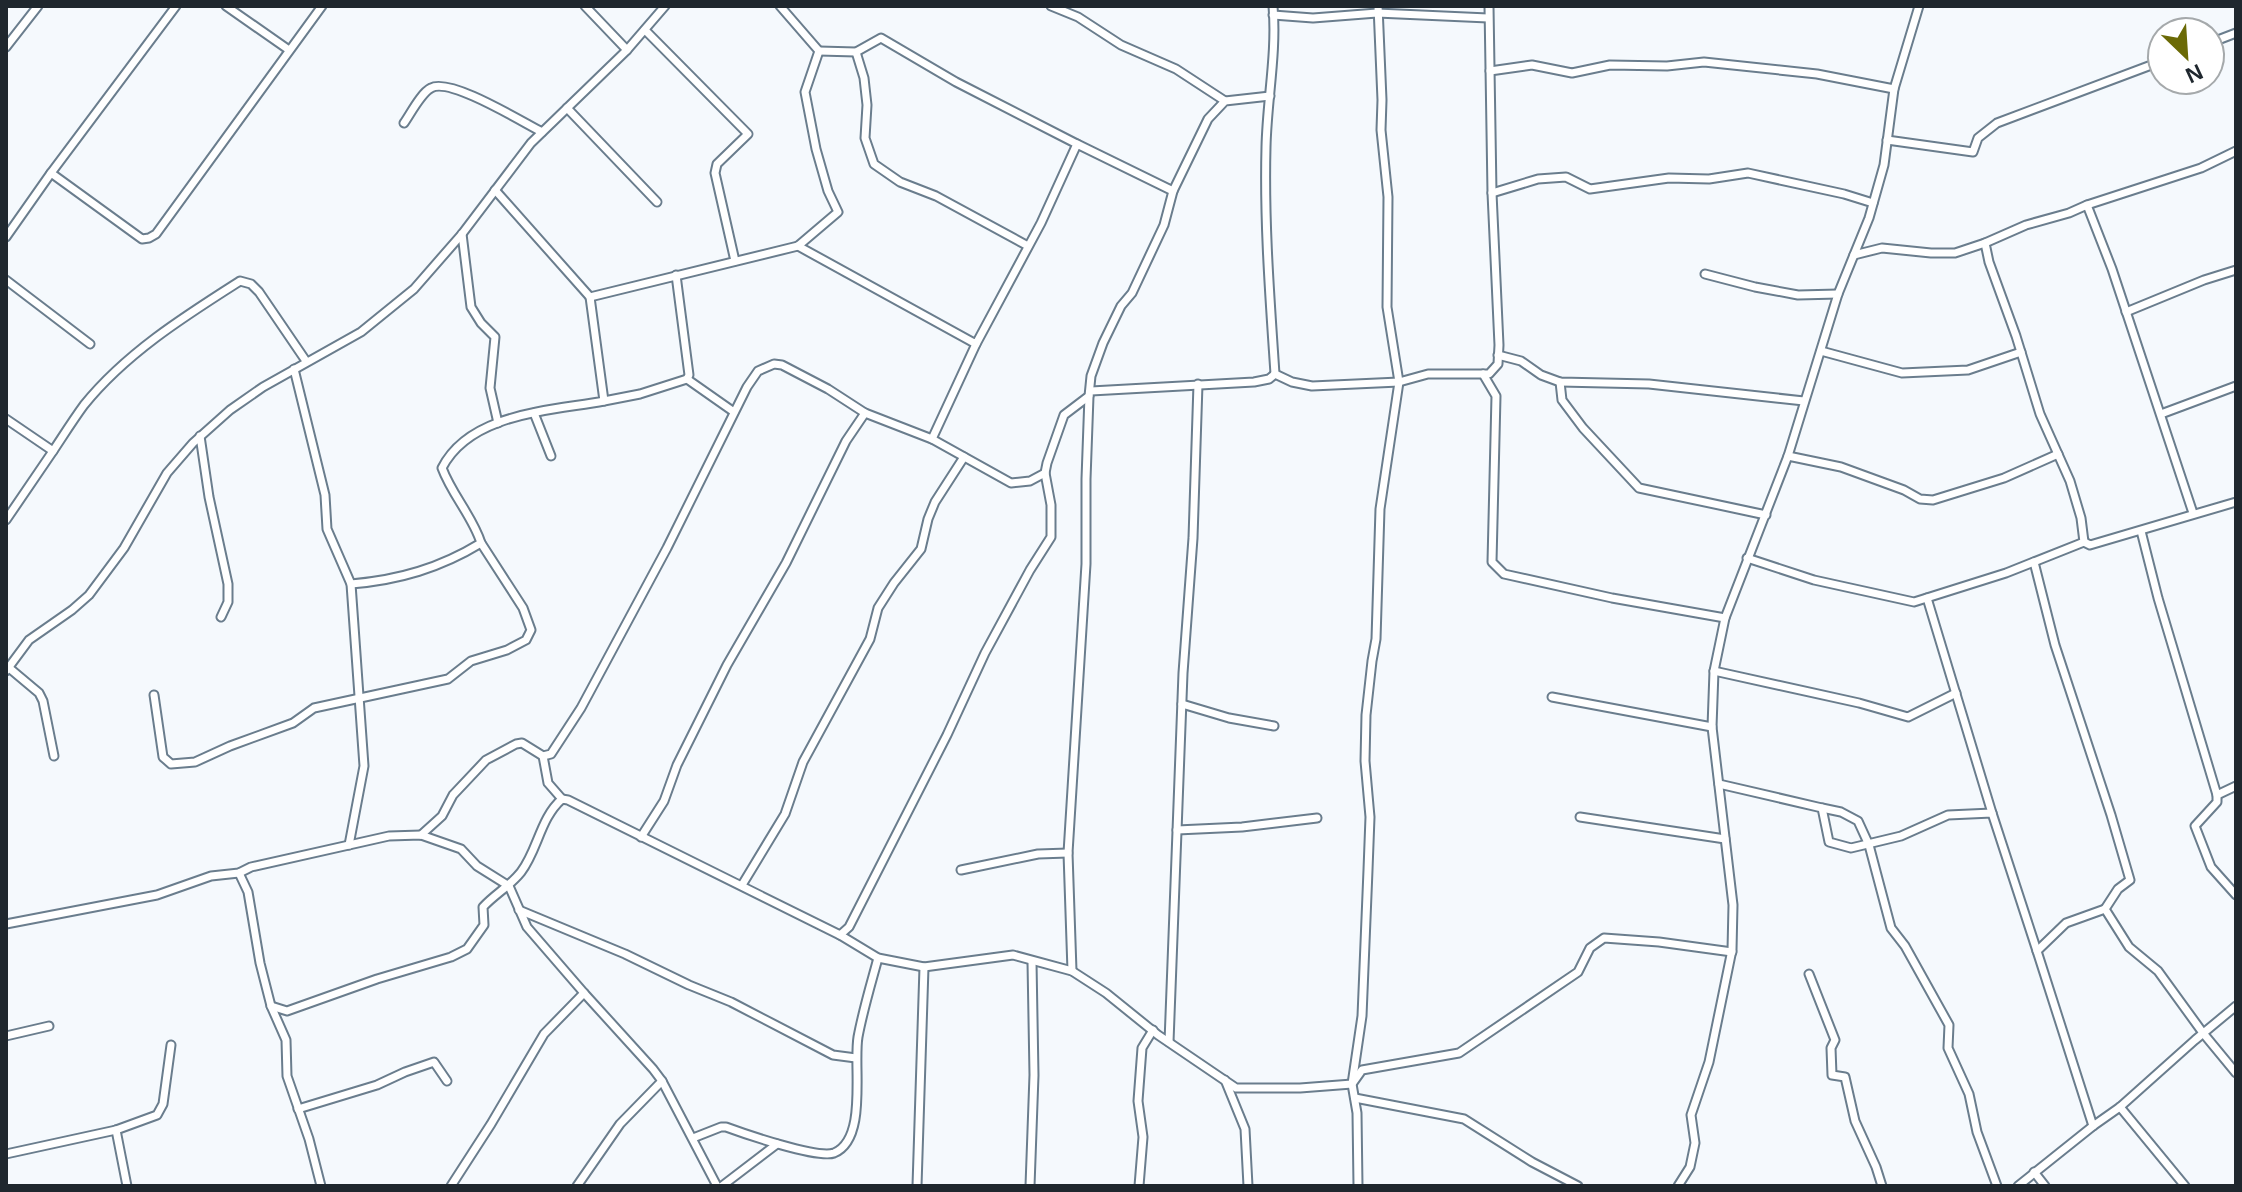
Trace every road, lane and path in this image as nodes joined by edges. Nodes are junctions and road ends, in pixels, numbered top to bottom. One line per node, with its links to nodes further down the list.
1 (38, 6): 15 (street)
2 (176, 6): 31 (street)
3 (226, 6): 16 (street)
4 (322, 6): 16 (street)
5 (585, 6): 17 (street)
6 (665, 6): 14 (street)
7 (780, 6): 18 (street)
8 (1051, 6): 24 (street)
9 (1489, 6): 13 (street)
10 (1919, 6): 22 (street)
11 (1378, 9): 12 (street); 13 (street); 62 (street)
12 (1273, 10): 23 (street)
13 (1488, 18): 21 (street)
14 (645, 30): 17 (street); 44 (street)
15 (6, 47)
16 (289, 50): 31 (street)
17 (627, 50): 25 (street)
18 (819, 51): 19 (street); 41 (street)
19 (856, 52): 29 (street); 42 (street)
20 (2146, 67): 28 (street)
21 (1490, 71): 22 (street); 34 (street)
22 (1894, 89): 28 (street)
23 (1270, 96): 24 (street); 59 (street)
24 (1225, 101): 33 (street)
25 (567, 108): 27 (street); 35 (street)
26 (404, 123): 27 (street)
27 (542, 132): 32 (street)
28 (1887, 140): 36 (street)
29 (1077, 144): 33 (street); 42 (street)
30 (2236, 151): 37 (street)
31 (51, 173): 39 (street)
32 (495, 190): 38 (street); 50 (street)
33 (1173, 191): 66 (street)
34 (1492, 193): 36 (street); 56 (street)
35 (657, 202)
36 (1873, 203): 43 (street)
37 (2087, 205): 40 (street); 51 (street)
38 (462, 234): 57 (street); 74 (street)
39 (6, 237)
40 (1985, 243): 43 (street); 55 (street)
41 (798, 246): 44 (street); 53 (street)
42 (1028, 246): 53 (street)
43 (1854, 255): 49 (street)
44 (735, 261): 47 (street)
45 (2236, 270): 51 (street)
46 (1705, 274): 49 (street)
47 (676, 275): 50 (street); 61 (street)
48 (6, 280): 52 (street)
49 (1838, 294): 54 (street)
50 (590, 297): 67 (street)
51 (2126, 312): 72 (street)
52 (90, 344)
53 (976, 344): 76 (street)
54 (1821, 351): 55 (street); 68 (street)
55 (2021, 352): 78 (street)
56 (1498, 355): 60 (street); 63 (street)
57 (306, 361): 58 (street); 77 (street)
58 (294, 369): 75 (street); 92 (street)
59 (1275, 374): 62 (street); 64 (street)
60 (1483, 374): 62 (street); 95 (street)
61 (687, 379): 67 (street); 69 (street)
62 (1399, 382): 152 (street)
63 (1560, 382): 68 (street); 85 (street)
64 (1198, 384): 66 (street); 102 (street)
65 (2236, 386): 72 (street)
66 (1090, 393): 82 (street); 121 (street)
67 (604, 401): 70 (street)
68 (1804, 401): 80 (street)
69 (734, 412): 71 (street); 106 (street)
70 (534, 413): 74 (street); 79 (street)
71 (865, 413): 76 (street); 117 (street)
72 (2161, 414): 84 (street)
73 (6, 419): 77 (street)
74 (498, 423): 89 (street)
75 (200, 436): 94 (street); 96 (street)
76 (932, 439): 81 (street)
77 (53, 451): 86 (street)
78 (2058, 454): 80 (street); 88 (street)
79 (551, 456)
80 (1788, 456): 85 (street)
81 (964, 457): 82 (street); 124 (street)
82 (1045, 473): 130 (street)
83 (2236, 502): 84 (street)
84 (2193, 513): 87 (street)
85 (1766, 515): 90 (street)
86 (6, 520)
87 (2141, 531): 88 (street); 109 (street)
88 (2084, 542): 91 (street)
89 (481, 543): 92 (street); 100 (street)
90 (1747, 558): 93 (street); 95 (street)
91 (2034, 562): 93 (street); 127 (street)
92 (351, 584): 100 (street)
93 (1927, 598): 98 (street)
94 (221, 617)
95 (1725, 618): 97 (street)
96 (7, 669): 105 (street)
97 (1714, 671): 98 (street); 104 (street)
98 (1956, 693): 112 (street)
99 (154, 695): 100 (street)
100 (360, 697): 119 (street)
101 (1552, 697): 104 (street)
102 (1182, 704): 103 (street); 115 (street)
103 (1274, 726)
104 (1712, 727): 107 (street)
105 (54, 756)
106 (543, 756): 110 (street); 116 (street)
107 (1719, 784): 111 (street); 118 (street)
108 (2236, 786): 109 (street)
109 (2217, 795): 126 (street)
110 (562, 799): 117 (street); 125 (street)
111 (1822, 808): 120 (street); 120 (street)
112 (1992, 813): 120 (street); 131 (street)
113 (1580, 817): 118 (street)
114 (1317, 818): 115 (street)
115 (1177, 830): 145 (street)
116 (421, 835): 119 (street); 125 (street)
117 (641, 837): 124 (street)
118 (1725, 839): 132 (street)
119 (349, 845): 123 (street)
120 (1869, 845): 175 (street)
121 (1068, 853): 122 (street); 136 (street)
122 (961, 870)
123 (239, 873): 129 (street); 139 (street)
124 (742, 885): 130 (street)
125 (509, 886): 128 (street); 139 (street)
126 (2236, 895)
127 (2105, 909): 131 (street); 143 (street)
128 (519, 910): 138 (street); 147 (street)
129 (6, 924)
130 (840, 935): 133 (street)
131 (2037, 951): 156 (street)
132 (1732, 952): 152 (street); 173 (street)
133 (878, 958): 135 (street); 147 (street)
134 (1032, 962): 135 (street); 136 (street); 168 (street)
135 (924, 967): 167 (street)
136 (1072, 971): 142 (street)
137 (1809, 974): 174 (street)
138 (584, 993): 151 (street); 164 (street)
139 (271, 1006): 155 (street)
140 (2236, 1006): 143 (street)
141 (49, 1026): 144 (street)
142 (1153, 1030): 145 (street); 169 (street)
143 (2203, 1033): 148 (street); 154 (street)
144 (6, 1036)
145 (1169, 1042): 149 (street)
146 (171, 1045): 157 (street)
147 (856, 1058): 159 (street)
148 (2236, 1073)
149 (1225, 1079): 152 (street); 170 (street)
150 (447, 1081): 155 (street)
151 (662, 1081): 158 (street); 165 (street)
152 (1352, 1084): 153 (street)
153 (1355, 1098): 171 (street); 172 (street)
154 (2120, 1107): 156 (street); 178 (street)
155 (298, 1109): 163 (street)
156 (2093, 1126): 161 (street)
157 (116, 1130): 160 (street); 162 (street)
158 (693, 1138): 159 (street); 166 (street)
159 (777, 1144): 166 (street)
160 (6, 1154)
161 (2034, 1172): 176 (street); 177 (street)
162 (127, 1186)
163 (321, 1186)
164 (451, 1186)
165 (577, 1186)
166 (720, 1186)
167 (917, 1186)
168 (1030, 1186)
169 (1139, 1186)
170 (1248, 1186)
171 (1358, 1186)
172 (1578, 1186)
173 (1678, 1186)
174 (1882, 1186)
175 (1997, 1186)
176 (2018, 1186)
177 (2045, 1186)
178 (2185, 1186)

